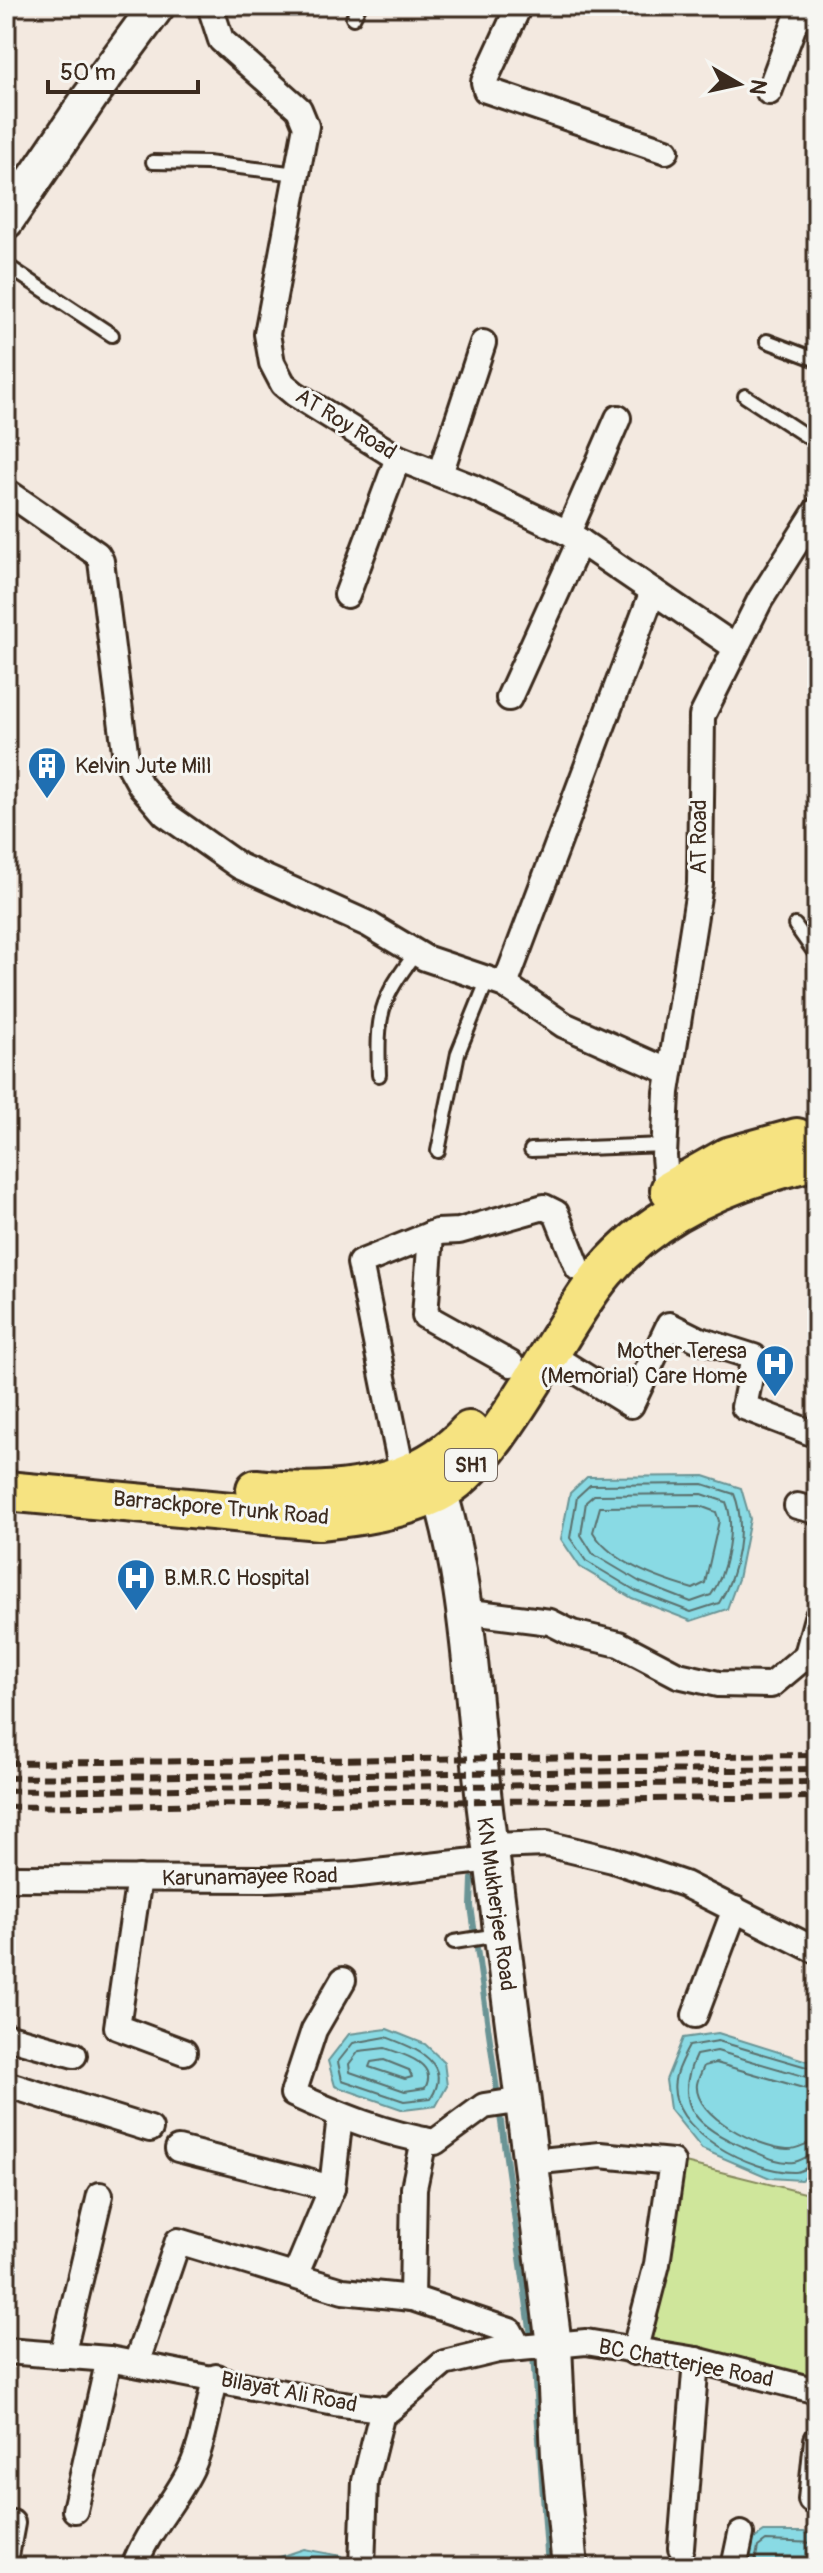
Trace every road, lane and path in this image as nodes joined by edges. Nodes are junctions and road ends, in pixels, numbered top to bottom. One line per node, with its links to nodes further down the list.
1 (157, 6): 9 (street)
2 (210, 6): 8 (street, AT Roy Road)
3 (519, 6): 6 (street)
4 (801, 6): 5 (street)
5 (769, 92)
6 (666, 151)
7 (153, 162): 8 (lane)
8 (297, 174): 18 (street, AT Roy Road)
9 (6, 221)
10 (6, 265): 11 (lane)
11 (112, 335)
12 (767, 341): 14 (lane)
13 (483, 343): 19 (street)
14 (817, 360)
15 (745, 396): 17 (lane)
16 (618, 418): 22 (street)
17 (817, 443)
18 (398, 458): 19 (street, AT Roy Road); 24 (street)
19 (440, 474): 22 (street, AT Roy Road)
20 (6, 491): 28 (street)
21 (817, 510): 25 (street, AT Road)
22 (574, 537): 23 (street, AT Roy Road); 26 (street)
23 (653, 591): 25 (street, AT Roy Road); 30 (street)
24 (347, 595)
25 (735, 647): 31 (street, AT Road)
26 (509, 698)
27 (795, 925): 29 (lane)
28 (416, 953): 30 (street); 32 (lane)
29 (817, 956)
30 (496, 982): 31 (street); 36 (lane)
31 (670, 1072): 34 (street, AT Road)
32 (379, 1075)
33 (817, 1133): 38 (main road, Barrackpore Trunk Road / SH1)
34 (665, 1145): 35 (lane); 38 (street, AT Road)
35 (531, 1150)
36 (438, 1151)
37 (817, 1160): 41 (main road, Barrackpore Trunk Road / SH1)
38 (667, 1191): 40 (main road, Barrackpore Trunk Road / SH1)
39 (431, 1234): 40 (street); 42 (street); 45 (street)
40 (578, 1268): 42 (main road, Barrackpore Trunk Road / SH1)
41 (549, 1354): 43 (street); 45 (main road, Barrackpore Trunk Road / SH1)
42 (511, 1364): 45 (main road, Barrackpore Trunk Road / SH1)
43 (817, 1435)
44 (6, 1465): 45 (main road, Barrackpore Trunk Road)
45 (425, 1478): 46 (main road, Barrackpore Trunk Road / SH1); 47 (street, KN Mukherjee Road)
46 (6, 1491)
47 (463, 1611): 49 (street); 50 (street, KN Mukherjee Road)
48 (817, 1618): 49 (street)
49 (812, 1653)
50 (491, 1853): 52 (street, Karunamayee Road); 53 (street, Karunamayee Road); 54 (street, KN Mukherjee Road)
51 (6, 1878): 52 (street, Karunamayee Road)
52 (139, 1878): 60 (street)
53 (735, 1909): 56 (street, Karunamayee Road); 58 (street)
54 (502, 1935): 55 (lane); 63 (street, KN Mukherjee Road)
55 (454, 1942)
56 (817, 1951)
57 (343, 1980): 64 (street)
58 (695, 2015)
59 (6, 2036): 61 (street)
60 (184, 2052)
61 (74, 2055)
62 (6, 2084): 65 (street)
63 (523, 2100): 66 (street); 68 (street, KN Mukherjee Road)
64 (340, 2115): 66 (street); 69 (street)
65 (150, 2129)
66 (424, 2140): 72 (street)
67 (178, 2149): 69 (street)
68 (531, 2162): 73 (street, KN Mukherjee Road); 76 (street)
69 (332, 2188): 71 (street)
70 (100, 2195): 77 (street)
71 (295, 2276): 72 (street); 80 (street)
72 (412, 2298): 74 (street)
73 (554, 2345): 74 (street, Bilayat Ali Road); 76 (street, BC Chatterjee Road); 93 (street, KN Mukherjee Road)
74 (519, 2348): 83 (street, Bilayat Ali Road)
75 (6, 2351): 77 (street, Bilayat Ali Road)
76 (634, 2352): 79 (street, BC Chatterjee Road)
77 (62, 2356): 78 (street, Bilayat Ali Road)
78 (109, 2359): 80 (street, Bilayat Ali Road); 86 (street)
79 (696, 2360): 82 (street, BC Chatterjee Road); 89 (street)
80 (136, 2364): 81 (street, Bilayat Ali Road)
81 (216, 2377): 83 (street, Bilayat Ali Road); 91 (street)
82 (817, 2391)
83 (383, 2409): 92 (street)
84 (817, 2440): 85 (street)
85 (817, 2502)
86 (75, 2510)
87 (12, 2523): 90 (street)
88 (741, 2534): 94 (street)
89 (681, 2548)
90 (6, 2556)
91 (142, 2565)
92 (362, 2567)
93 (570, 2567)
94 (734, 2567)

